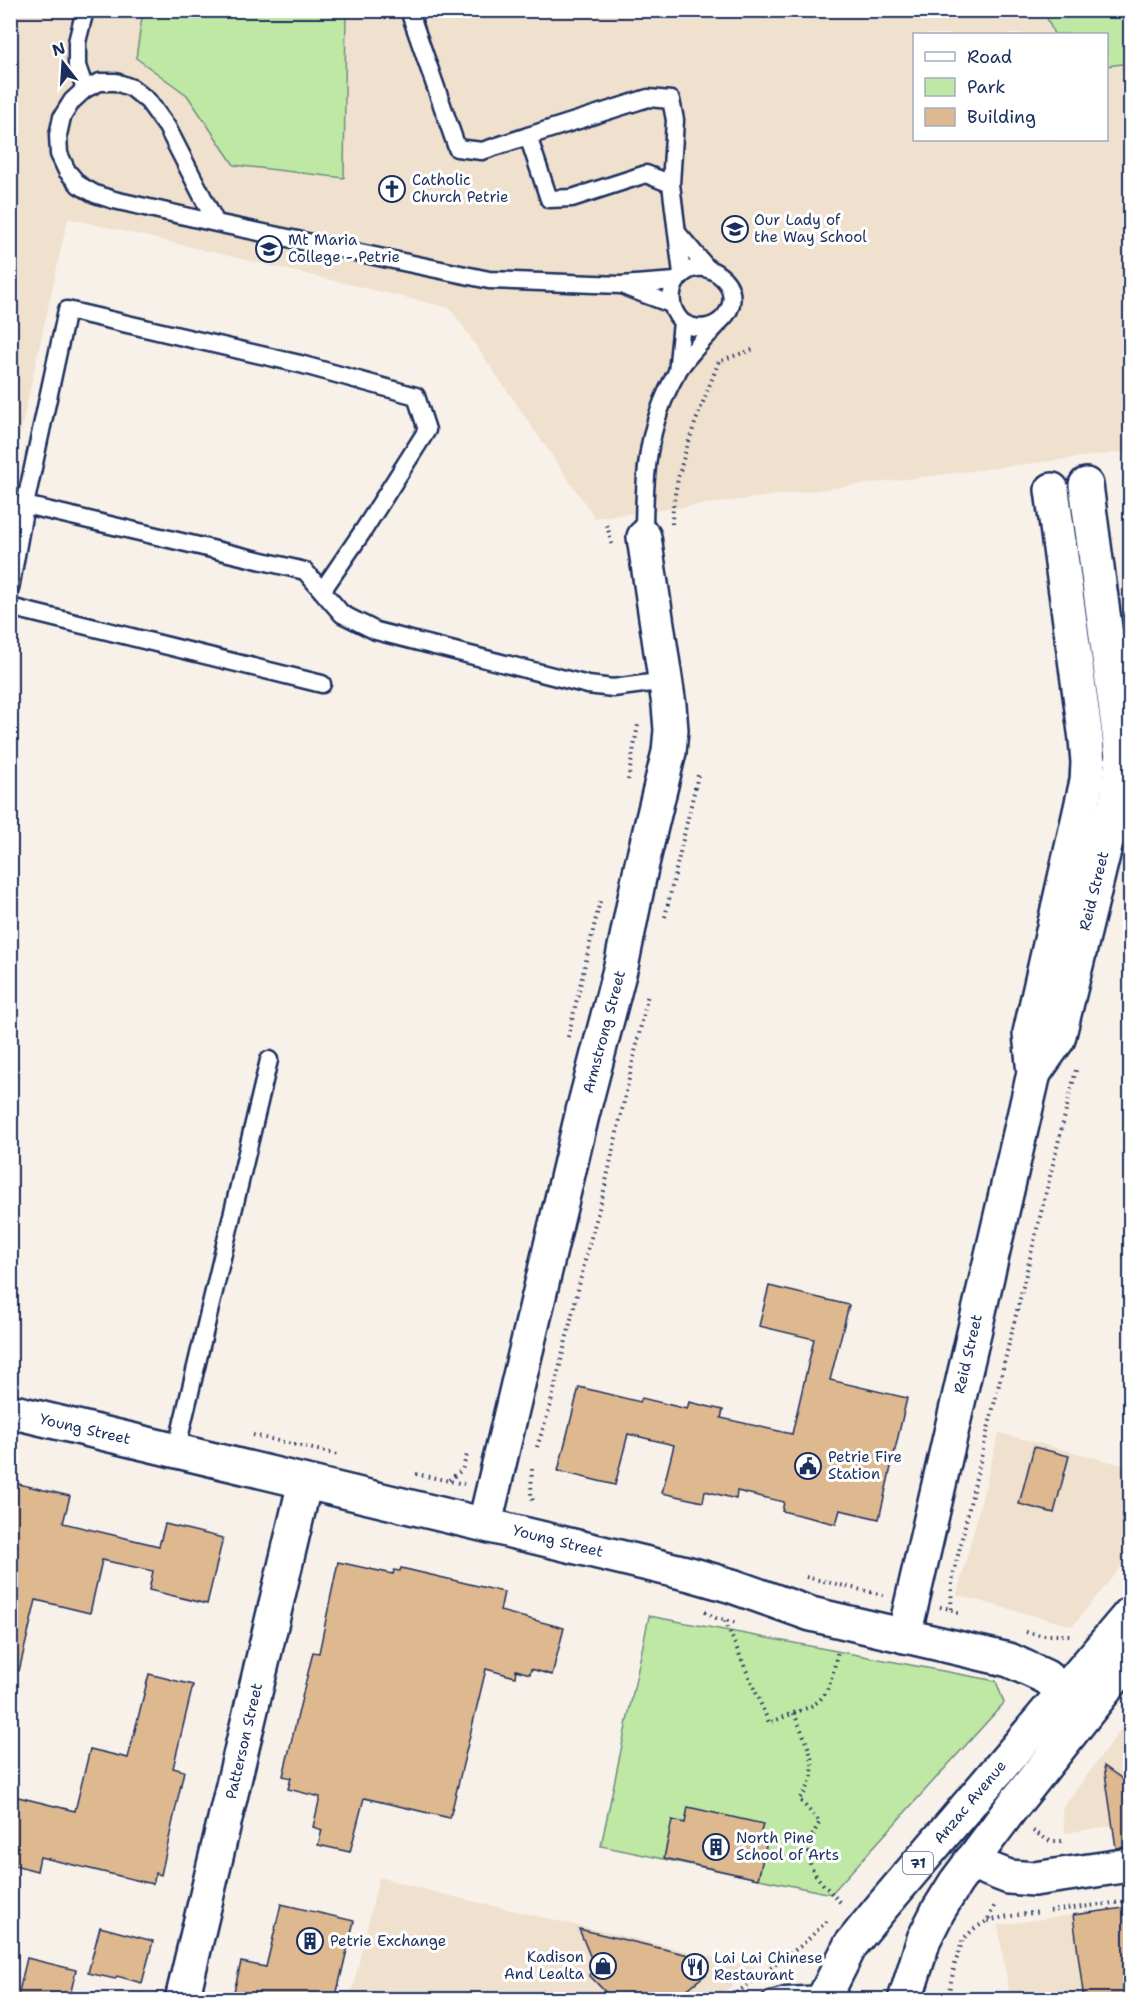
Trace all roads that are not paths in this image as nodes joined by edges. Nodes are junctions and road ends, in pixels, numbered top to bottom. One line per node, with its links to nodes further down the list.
1 (85, 10): 3 (lane)
2 (411, 16): 4 (lane)
3 (85, 89): 6 (lane); 6 (lane)
4 (528, 136): 5 (lane); 5 (lane)
5 (671, 184): 7 (lane)
6 (216, 223): 10 (lane)
7 (678, 235): 8 (lane); 9 (lane)
8 (708, 268): 9 (lane); 13 (lane)
9 (679, 278): 10 (lane); 11 (lane)
10 (621, 285): 11 (lane)
11 (671, 304): 12 (lane)
12 (682, 322): 13 (lane); 14 (lane)
13 (718, 324): 14 (lane)
14 (677, 373): 18 (lane)
15 (1086, 485): 25 (main road, Reid Street)
16 (1052, 490): 25 (main road, Reid Street)
17 (25, 505): 19 (lane); 20 (lane); 20 (lane)
18 (644, 537): 22 (main road, Armstrong Street)
19 (10, 589)
20 (322, 591): 22 (lane)
21 (10, 607): 23 (lane)
22 (666, 681): 29 (main road, Armstrong Street)
23 (322, 684)
24 (269, 1060): 27 (lane)
25 (1034, 1073): 31 (main road, Reid Street)
26 (10, 1411): 27 (main road, Young Street)
27 (176, 1451): 28 (main road, Young Street)
28 (305, 1482): 29 (main road, Young Street); 37 (main road, Patterson Street)
29 (485, 1523): 31 (main road, Young Street)
30 (1131, 1614): 33 (main road, Anzac Avenue / 71)
31 (904, 1636): 33 (main road, Young Street)
32 (1131, 1658): 33 (main road, Anzac Avenue / 71)
33 (1077, 1701): 34 (main road, Anzac Avenue / 71); 36 (main road, Anzac Avenue / 71)
34 (970, 1862): 35 (main road); 39 (main road, Anzac Avenue / 71)
35 (1131, 1865)
36 (824, 1997): 38 (lane)
37 (182, 2000)
38 (771, 2000)
39 (905, 2000)

